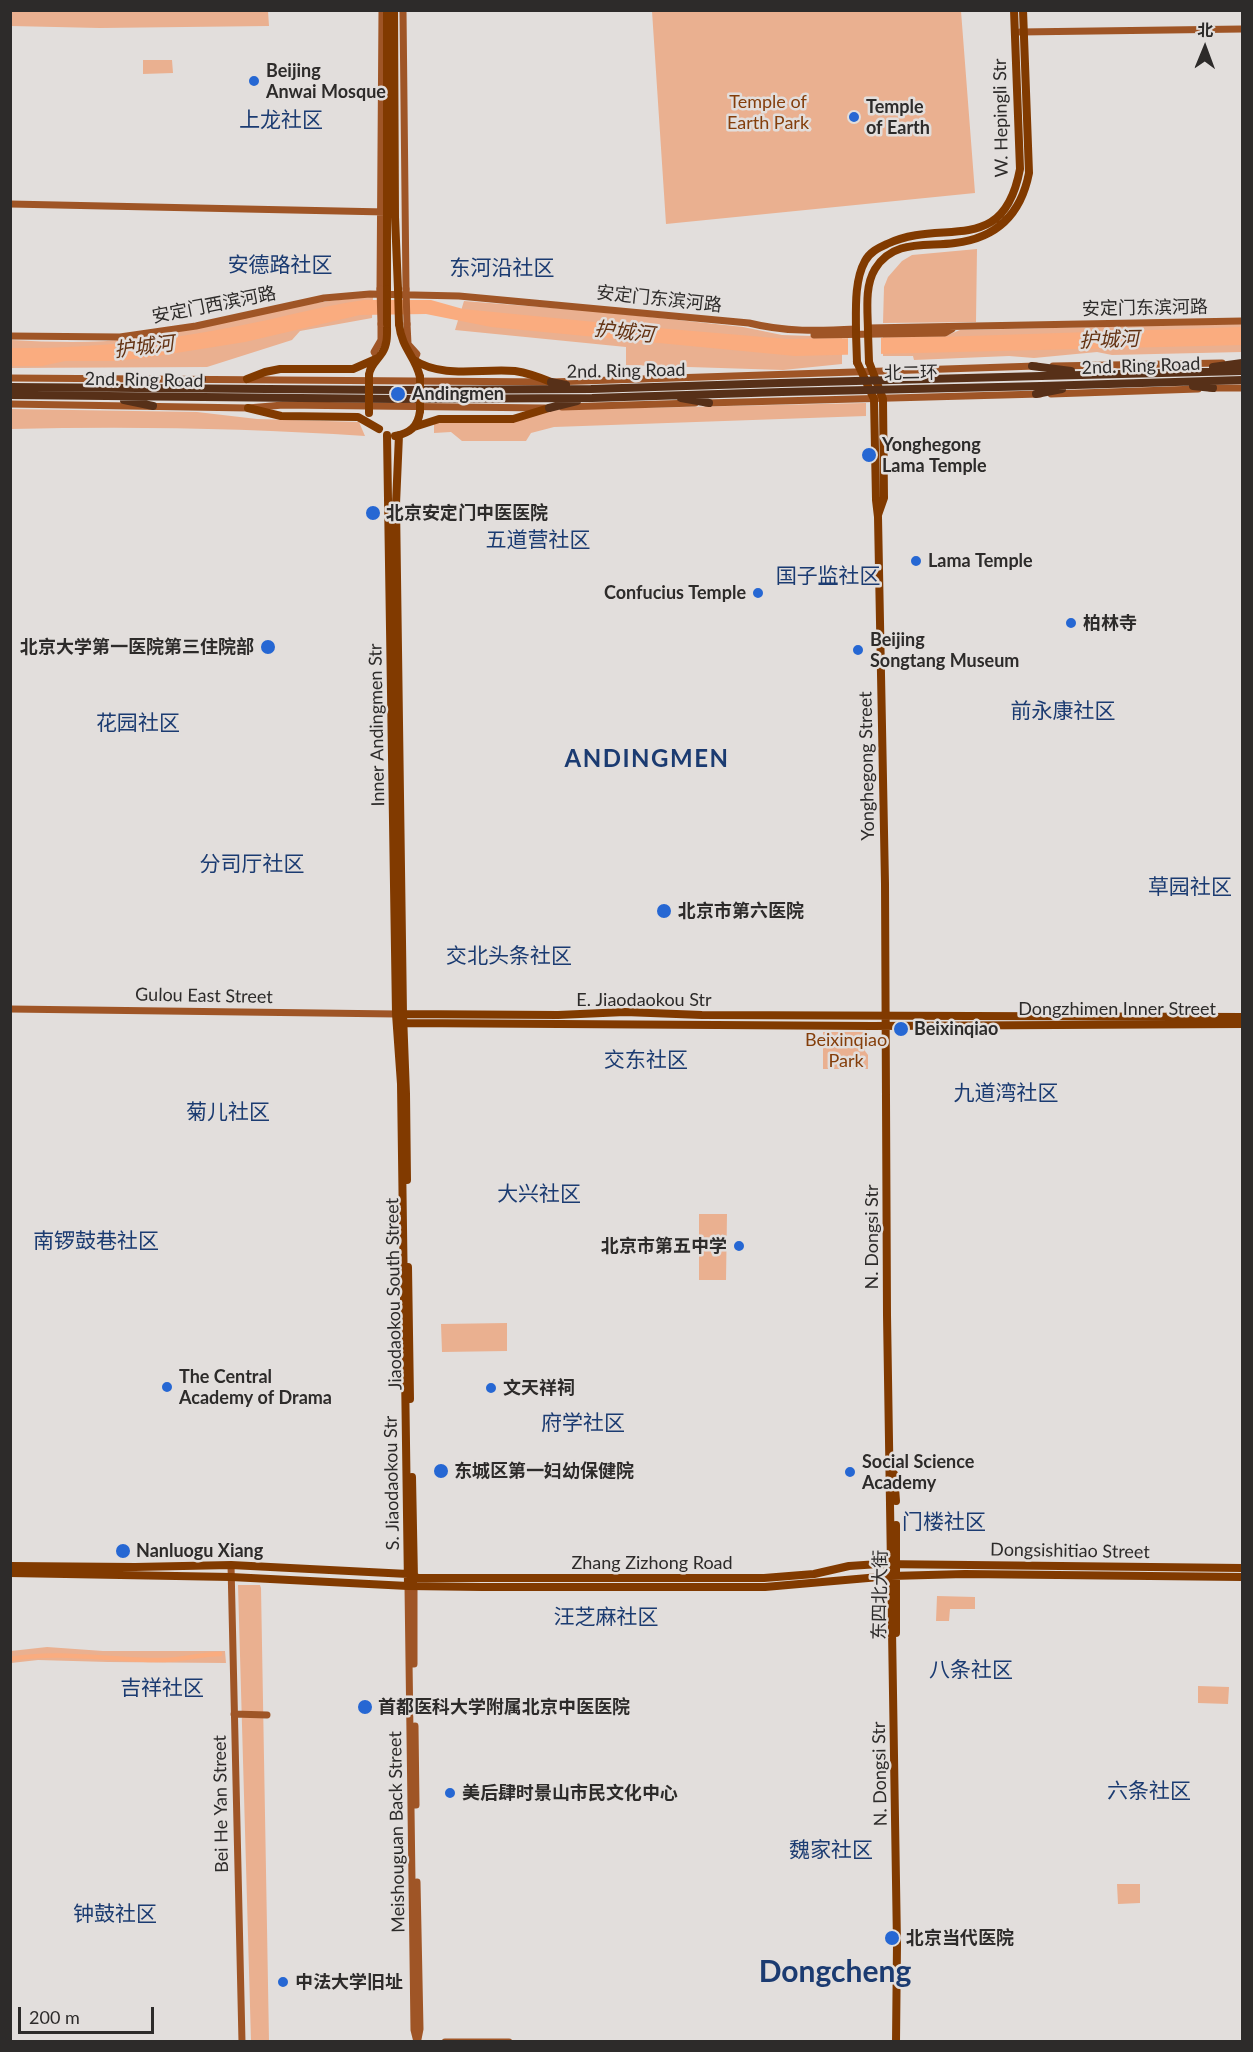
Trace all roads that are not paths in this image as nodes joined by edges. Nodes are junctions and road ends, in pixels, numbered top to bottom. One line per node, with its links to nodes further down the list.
1 (382, 10): 11 (street)
2 (387, 10): 11 (main road)
3 (394, 10): 12 (main road)
4 (403, 10): 12 (street)
5 (1014, 10): 9 (main road, W. Hepingli Str)
6 (1023, 10): 8 (main road, W. Hepingli Str)
7 (1242, 29): 8 (street)
8 (1024, 32): 9 (street); 17 (main road, W. Hepingli Str)
9 (1014, 33): 18 (main road, W. Hepingli Str)
10 (10, 204): 11 (street)
11 (383, 212): 20 (main road, bridge)
12 (402, 289): 21 (main road, bridge)
13 (459, 296): 16 (street, 安定门东滨河路); 19 (street, 安定门西滨河路)
14 (1242, 321): 15 (street, 安定门东滨河路)
15 (953, 328): 16 (street); 17 (street, 安定门东滨河路)
16 (773, 329): 18 (street, 安定门东滨河路)
17 (868, 330): 25 (main road, W. Hepingli Str, bridge)
18 (856, 331): 27 (main road, W. Hepingli Str, bridge)
19 (10, 336)
20 (376, 355): 33 (main road); 58 (main road, bridge)
21 (416, 357): 36 (main road); 57 (main road, bridge)
22 (1242, 362): 23 (street); 28 (highway)
23 (1032, 366): 24 (street); 30 (highway)
24 (1005, 368): 25 (street); 48 (street)
25 (872, 371): 27 (street); 50 (main road, W. Hepingli Str)
26 (1242, 371): 28 (highway, 2nd. Ring Road)
27 (861, 372): 29 (street); 50 (main road, W. Hepingli Str)
28 (1181, 373): 30 (highway, 2nd. Ring Road)
29 (790, 374): 36 (street); 51 (street)
30 (1095, 375): 35 (highway, 2nd. Ring Road)
31 (10, 378): 32 (street)
32 (202, 379): 33 (street); 40 (highway)
33 (247, 379): 36 (street)
34 (1242, 380): 37 (highway, 2nd. Ring Road)
35 (1041, 381): 38 (highway, 2nd. Ring Road); 41 (highway, 北二环, bridge)
36 (551, 382): 44 (highway)
37 (1159, 382): 38 (highway, 2nd. Ring Road); 42 (highway)
38 (1083, 384): 45 (highway)
39 (10, 387): 40 (highway, 2nd. Ring Road)
40 (164, 387): 44 (highway, 2nd. Ring Road)
41 (781, 388): 44 (highway, 2nd. Ring Road); 47 (highway, 2nd. Ring Road)
42 (1213, 388): 43 (street); 45 (street)
43 (1242, 388)
44 (591, 393): 47 (highway, 2nd. Ring Road); 49 (highway, 2nd. Ring Road); 56 (highway)
45 (1036, 394): 48 (street)
46 (10, 395): 49 (highway, 2nd. Ring Road)
47 (657, 395): 52 (highway)
48 (1005, 395): 50 (street)
49 (103, 396): 54 (highway)
50 (878, 399): 51 (street); 63 (main road, Yonghegong Street)
51 (790, 402): 52 (street)
52 (709, 403): 56 (street)
53 (10, 404): 54 (street)
54 (153, 406): 55 (street)
55 (248, 408): 56 (street); 58 (main road)
56 (549, 408): 57 (main road)
57 (414, 427): 60 (main road)
58 (379, 429): 59 (main road)
59 (387, 435): 60 (main road); 62 (main road, Inner Andingmen Str)
60 (399, 435): 62 (main road, Inner Andingmen Str)
61 (10, 1009): 62 (street, Gulou East Street)
62 (399, 1014): 63 (main road, E. Jiaodaokou Str); 65 (main road, Jiaodaokou South Street); 74 (main road, S. Jiaodaokou Str)
63 (885, 1016): 64 (main road, E. Jiaodaokou Str); 67 (main road, Yonghegong Street)
64 (1242, 1017)
65 (403, 1023): 67 (main road, Dongzhimen Inner Street); 74 (main road, Jiaodaokou South Street)
66 (1242, 1024): 67 (main road, Dongzhimen Inner Street)
67 (884, 1025): 68 (main road, N. Dongsi Str)
68 (890, 1448): 69 (main road, 东四北大街)
69 (894, 1564): 72 (main road, Dongsishitiao Street); 74 (main road, Zhang Zizhong Road); 75 (main road, 东四北大街)
70 (231, 1565): 71 (main road, Zhang Zizhong Road); 74 (main road, Zhang Zizhong Road); 76 (street, Bei He Yan Street)
71 (10, 1566)
72 (1242, 1568)
73 (10, 1573): 76 (main road, Zhang Zizhong Road)
74 (411, 1574): 78 (main road)
75 (894, 1576): 77 (main road, Dongsishitiao Street); 78 (main road, Zhang Zizhong Road); 79 (main road, 东四北大街)
76 (231, 1577): 78 (main road, Zhang Zizhong Road); 80 (street, Bei He Yan Street)
77 (1242, 1577)
78 (411, 1586): 83 (street, Meishouguan Back Street)
79 (894, 1649): 86 (main road, N. Dongsi Str)
80 (234, 1714): 81 (street); 82 (street, Bei He Yan Street)
81 (267, 1715)
82 (242, 2042)
83 (417, 2042)
84 (445, 2042): 85 (street)
85 (510, 2042)
86 (896, 2042)

